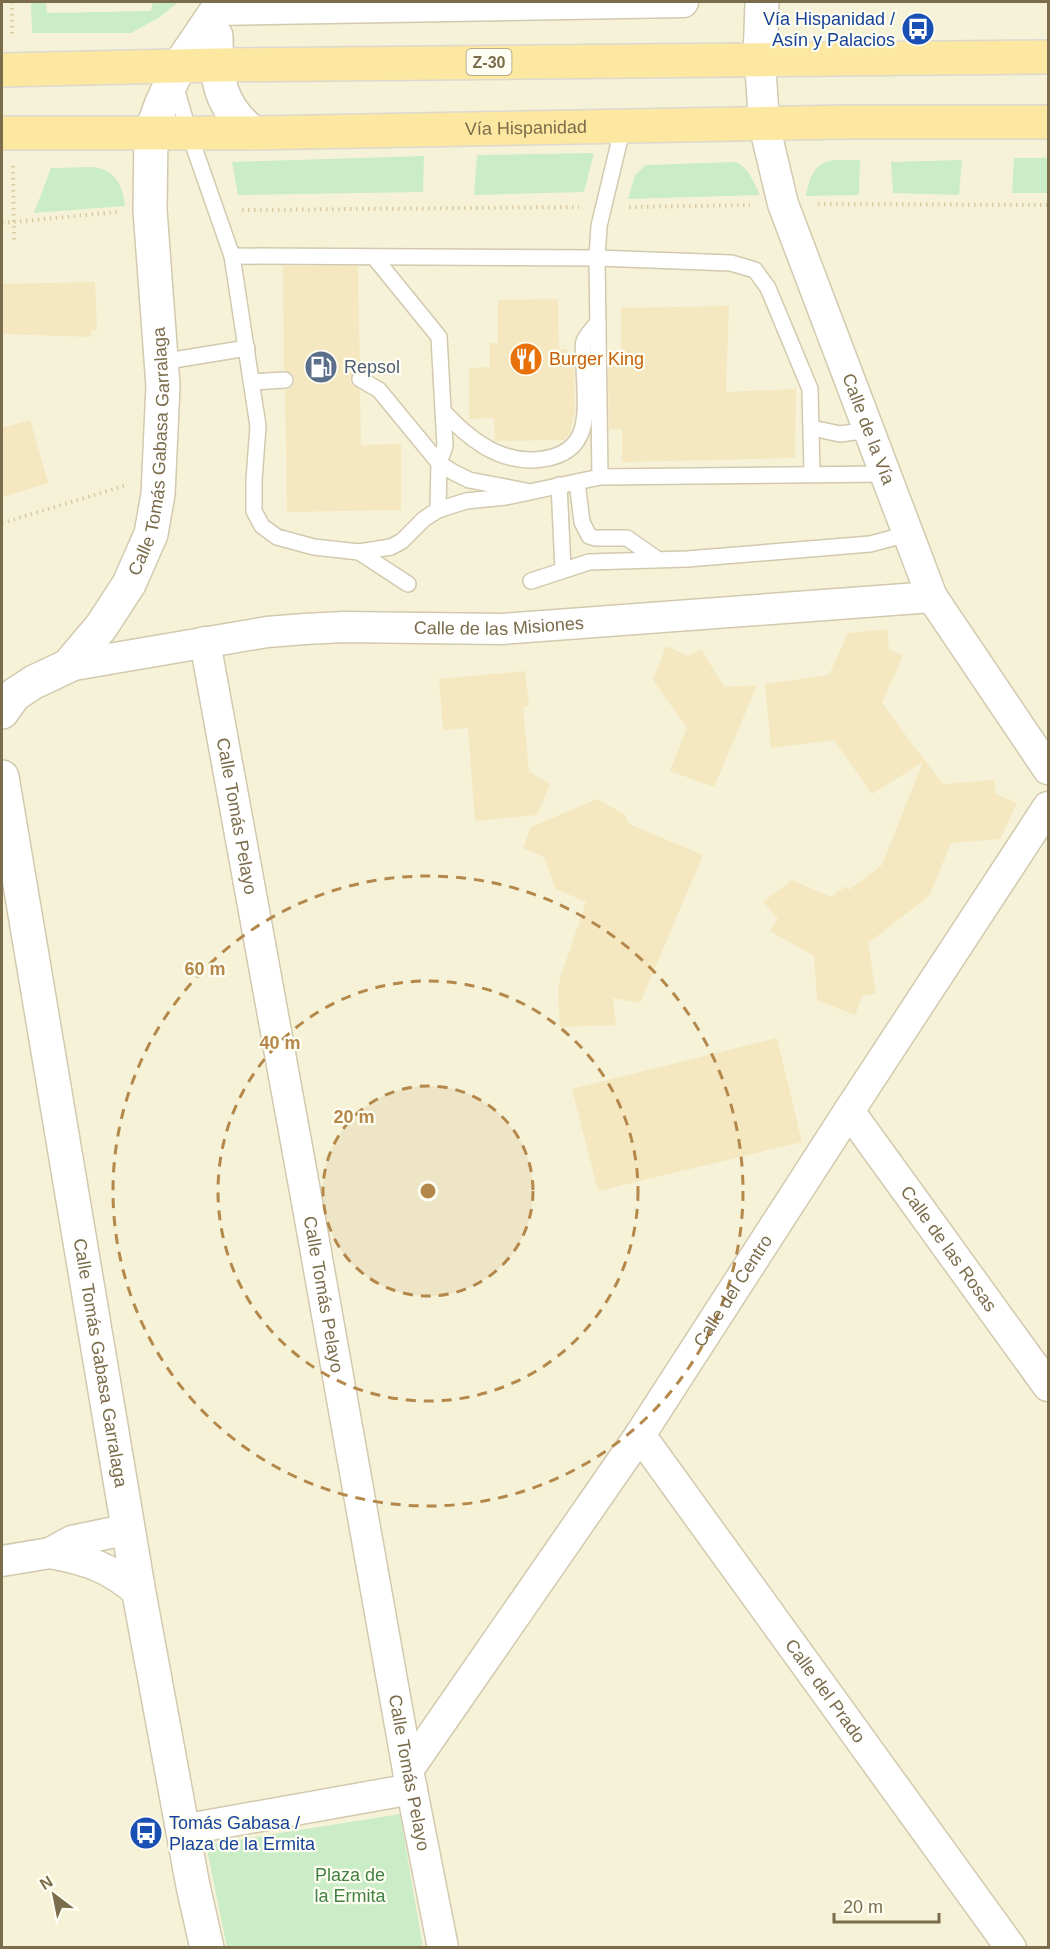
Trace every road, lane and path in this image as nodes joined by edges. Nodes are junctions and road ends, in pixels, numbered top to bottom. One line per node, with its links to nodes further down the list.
1 (683, 2): 3 (street)
2 (762, 2): 6 (street)
3 (321, 5): 4 (street)
4 (217, 6): 7 (street); 9 (street)
5 (1048, 57): 6 (highway, Z-30)
6 (760, 60): 7 (highway, Z-30); 11 (street, Calle de la Vía)
7 (217, 65): 9 (highway, Z-30); 16 (street)
8 (2, 70): 9 (highway, Z-30)
9 (176, 72): 14 (street); 15 (lane)
10 (1048, 122): 11 (highway, Vía Hispanidad)
11 (764, 124): 12 (highway, Vía Hispanidad); 17 (street, Calle de la Vía)
12 (623, 126): 16 (highway, Vía Hispanidad); 19 (lane)
13 (2, 133): 14 (highway, Vía Hispanidad)
14 (151, 133): 15 (highway, Vía Hispanidad); 20 (street, Calle Tomás Gabasa Garralaga)
15 (189, 133): 16 (highway, Vía Hispanidad); 21 (lane)
16 (253, 133)
17 (783, 204): 18 (path); 19 (path); 34 (street, Calle de la Vía)
18 (1048, 205)
19 (604, 207): 21 (path); 25 (lane)
20 (150, 210): 22 (path); 28 (street, Calle Tomás Gabasa Garralaga)
21 (216, 210): 23 (lane)
22 (2, 223)
23 (232, 256): 24 (lane); 27 (lane)
24 (374, 257): 25 (lane); 32 (lane)
25 (597, 258): 26 (lane); 33 (lane)
26 (598, 322): 32 (lane); 38 (lane)
27 (247, 348): 28 (lane); 31 (lane)
28 (161, 362): 53 (street, Calle Tomás Gabasa Garralaga)
29 (360, 379): 35 (lane)
30 (285, 380): 31 (lane)
31 (252, 382): 46 (lane)
32 (443, 411): 35 (lane)
33 (812, 428): 34 (lane); 36 (lane)
34 (869, 430): 37 (street, Calle de la Vía)
35 (439, 463): 42 (lane); 43 (lane)
36 (812, 474): 37 (lane); 38 (lane)
37 (885, 474): 45 (street, Calle de la Vía)
38 (600, 477): 39 (lane)
39 (577, 482): 40 (lane); 47 (lane)
40 (559, 485): 42 (lane); 48 (lane)
41 (120, 486): 44 (path)
42 (529, 492): 43 (lane)
43 (438, 510): 46 (lane)
44 (2, 523)
45 (908, 534): 47 (lane); 51 (street, Calle de la Vía)
46 (359, 552): 50 (lane)
47 (657, 559): 48 (lane)
48 (563, 568): 49 (lane)
49 (531, 581)
50 (408, 584)
51 (932, 597): 52 (street, Calle de las Misiones); 55 (street, Calle de la Vía)
52 (205, 642): 53 (street, Calle de las Misiones); 65 (street, Calle Tomás Pelayo)
53 (68, 666): 54 (street, Calle Tomás Gabasa Garralaga)
54 (2, 712)
55 (1048, 769)
56 (2, 777): 61 (street, Calle Tomás Gabasa Garralaga)
57 (1048, 807): 58 (street, Calle del Centro)
58 (849, 1111): 59 (street, Calle de las Rosas); 60 (street, Calle del Centro)
59 (1048, 1386)
60 (640, 1435): 65 (street, Calle del Centro); 69 (street, Calle del Prado)
61 (129, 1529): 62 (street); 64 (street, Calle Tomás Gabasa Garralaga)
62 (50, 1552): 63 (street); 64 (street)
63 (2, 1561)
64 (139, 1593): 66 (street, Calle Tomás Gabasa Garralaga)
65 (410, 1779): 66 (street); 68 (street, Calle Tomás Pelayo)
66 (182, 1830): 67 (street, Calle Tomás Gabasa Garralaga)
67 (207, 1947)
68 (443, 1947)
69 (1011, 1947)

